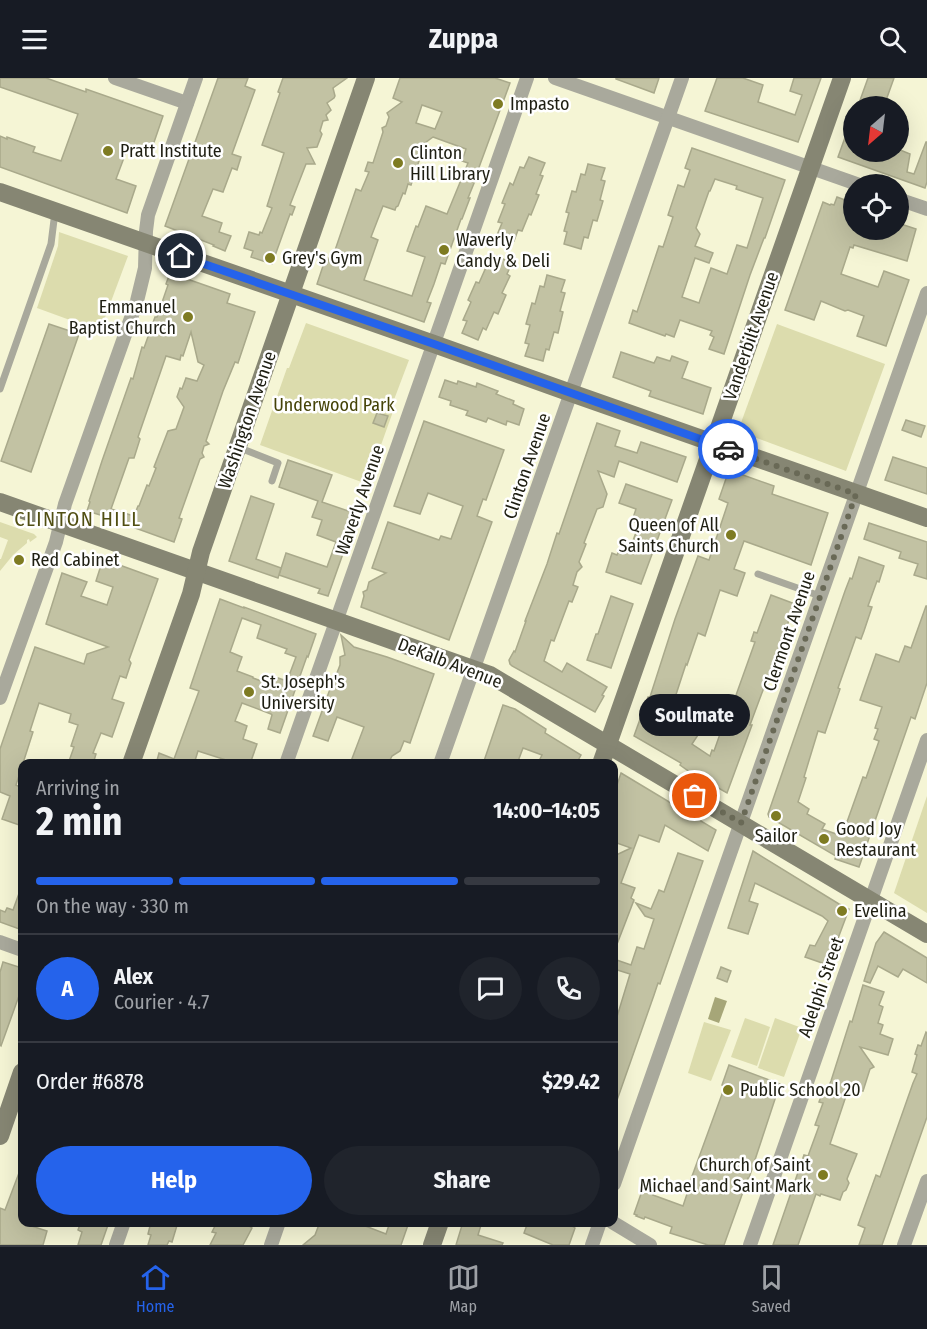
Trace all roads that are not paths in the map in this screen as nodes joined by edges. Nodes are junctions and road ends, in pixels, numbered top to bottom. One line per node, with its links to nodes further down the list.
1 (115, 78): 8 (street)
2 (196, 78): 8 (street)
3 (366, 78): 18 (main road, Washington Avenue)
4 (527, 78): 19 (street, Waverly Avenue)
5 (555, 78): 9 (street)
6 (682, 78): 9 (street, Clinton Avenue)
7 (842, 78): 10 (main road, Vanderbilt Avenue)
8 (187, 103): 16 (street)
9 (668, 118): 10 (street); 21 (street, Clinton Avenue)
10 (810, 168): 11 (street); 22 (main road, Vanderbilt Avenue)
11 (843, 179)
12 (0, 192): 15 (main road)
13 (909, 203): 14 (street)
14 (927, 209)
15 (55, 212): 16 (main road); 20 (lane)
16 (146, 243): 18 (main road); 28 (street)
17 (927, 293): 25 (street, Clermont Avenue)
18 (290, 294): 19 (main road); 23 (main road, Washington Avenue)
19 (434, 344): 21 (main road); 32 (street, Waverly Avenue)
20 (0, 389)
21 (571, 393): 22 (main road); 33 (street, Clinton Avenue)
22 (714, 443): 25 (main road); 36 (main road, Vanderbilt Avenue)
23 (237, 447): 24 (lane); 29 (main road, Washington Avenue)
24 (272, 481)
25 (856, 494): 27 (main road); 31 (street, Clermont Avenue)
26 (0, 502): 28 (main road, DeKalb Avenue)
27 (927, 518)
28 (61, 524): 29 (main road, DeKalb Avenue); 34 (street)
29 (196, 571): 32 (main road, DeKalb Avenue); 37 (main road, Washington Avenue)
30 (758, 574): 31 (lane)
31 (820, 596): 41 (street, Clermont Avenue)
32 (336, 621): 33 (main road, DeKalb Avenue); 38 (street, Waverly Avenue)
33 (474, 669): 36 (main road, DeKalb Avenue); 39 (street, Clinton Avenue)
34 (0, 698)
35 (927, 740): 42 (street, Adelphi Street)
36 (608, 744): 40 (main road, Vanderbilt Avenue); 41 (main road, DeKalb Avenue)
37 (133, 759)
38 (288, 759)
39 (442, 759)
40 (603, 759)
41 (741, 823): 42 (main road, DeKalb Avenue); 48 (street, Clermont Avenue)
42 (871, 901): 43 (main road, DeKalb Avenue); 60 (street, Adelphi Street)
43 (927, 934)
44 (0, 942): 45 (street)
45 (18, 949)
46 (18, 1084): 47 (main road)
47 (0, 1136)
48 (618, 1173)
49 (927, 1181): 61 (street)
50 (618, 1226): 59 (street)
51 (122, 1227): 55 (street)
52 (277, 1227): 56 (street)
53 (438, 1227): 57 (main road)
54 (598, 1227): 58 (street)
55 (116, 1245)
56 (271, 1245)
57 (432, 1245)
58 (592, 1245)
59 (650, 1245)
60 (750, 1245)
61 (904, 1245)

